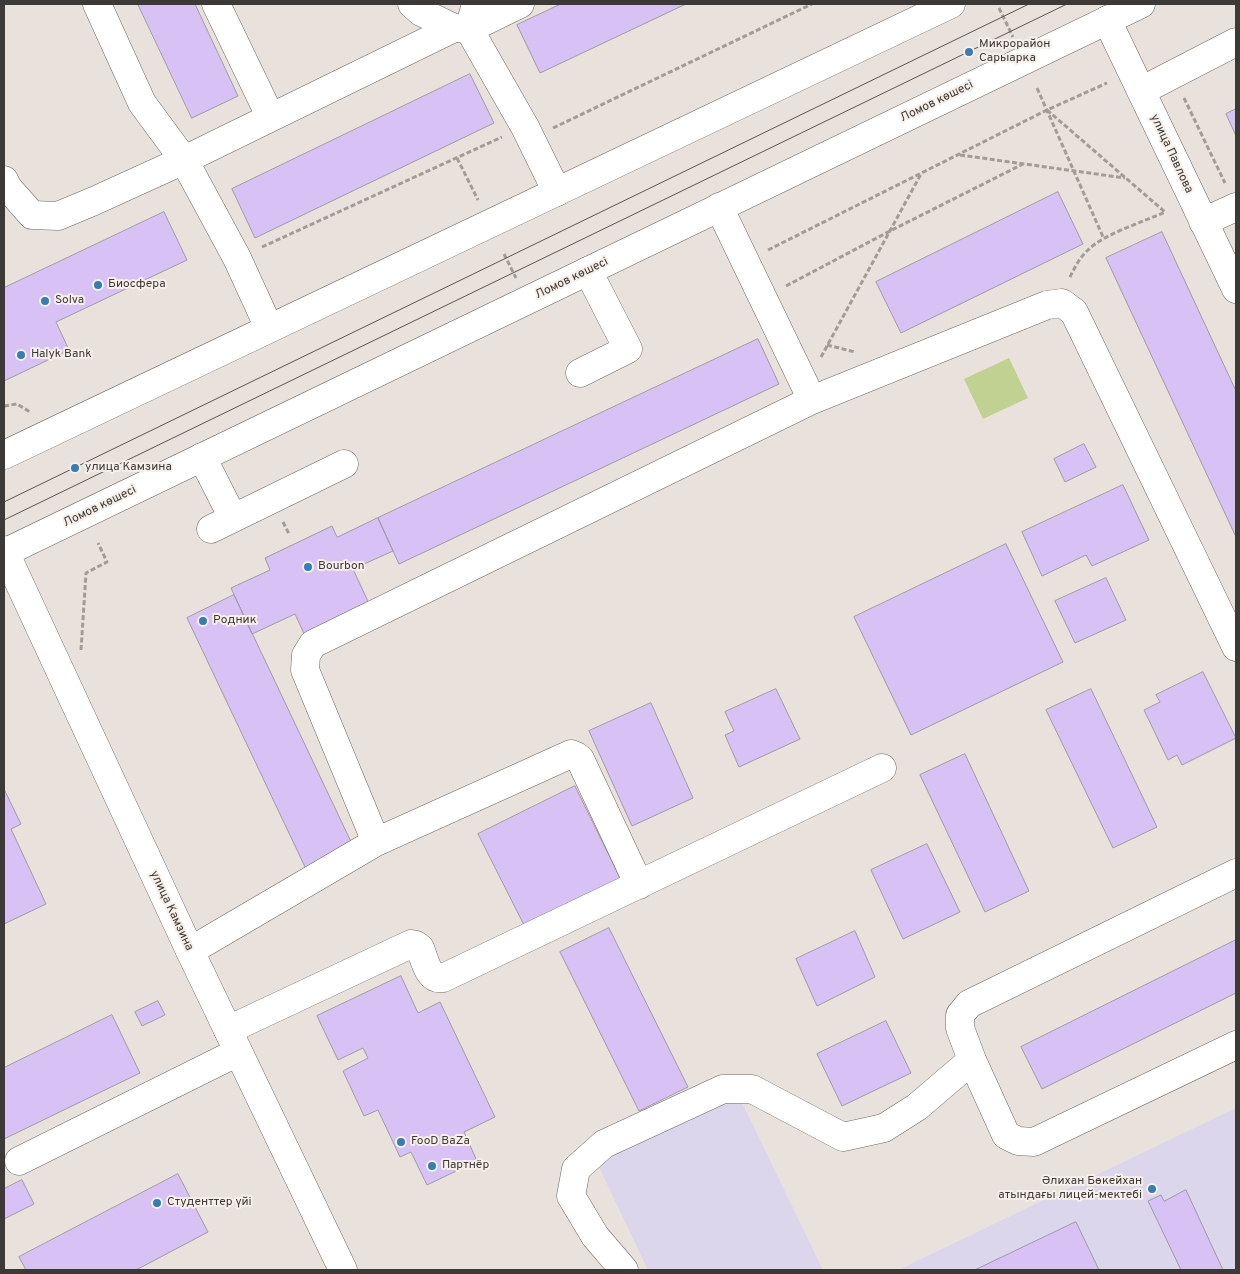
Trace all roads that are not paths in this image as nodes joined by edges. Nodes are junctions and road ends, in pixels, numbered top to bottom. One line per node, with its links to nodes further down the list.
1 (97, 4): 12 (main road)
2 (216, 4): 11 (main road)
3 (412, 4): 7 (main road)
4 (520, 4): 7 (main road)
5 (951, 4): 14 (main road)
6 (1141, 4): 8 (main road, Ломов көшесі)
7 (466, 20): 11 (main road); 14 (main road)
8 (1107, 20): 10 (main road, улица Павлова); 16 (main road, Ломов көшесі)
9 (1236, 42): 10 (main road)
10 (1136, 81): 17 (main road, улица Павлова)
11 (270, 116): 12 (main road)
12 (184, 160): 13 (main road); 20 (main road)
13 (4, 180)
14 (557, 192): 20 (main road)
15 (1232, 198): 17 (main road)
16 (719, 207): 18 (main road, Ломов көшесі); 22 (main road)
17 (1204, 222): 19 (main road, улица Павлова)
18 (588, 271): 21 (main road); 24 (main road, Ломов көшесі)
19 (1236, 289)
20 (269, 328): 23 (main road)
21 (580, 373)
22 (809, 393): 27 (main road); 30 (main road)
23 (4, 455)
24 (202, 457): 25 (main road); 26 (main road, Ломов көшесі)
25 (344, 464)
26 (4, 552): 33 (main road, улица Камзина)
27 (1228, 610): 28 (main road)
28 (1236, 647)
29 (882, 768): 32 (main road)
30 (376, 842): 32 (main road); 33 (main road)
31 (1236, 872): 36 (main road)
32 (639, 885): 34 (main road)
33 (190, 951): 34 (main road, улица Камзина)
34 (233, 1041): 37 (main road); 38 (main road, улица Камзина)
35 (1236, 1045): 36 (main road)
36 (972, 1060): 39 (main road)
37 (19, 1161)
38 (343, 1270)
39 (624, 1270)

